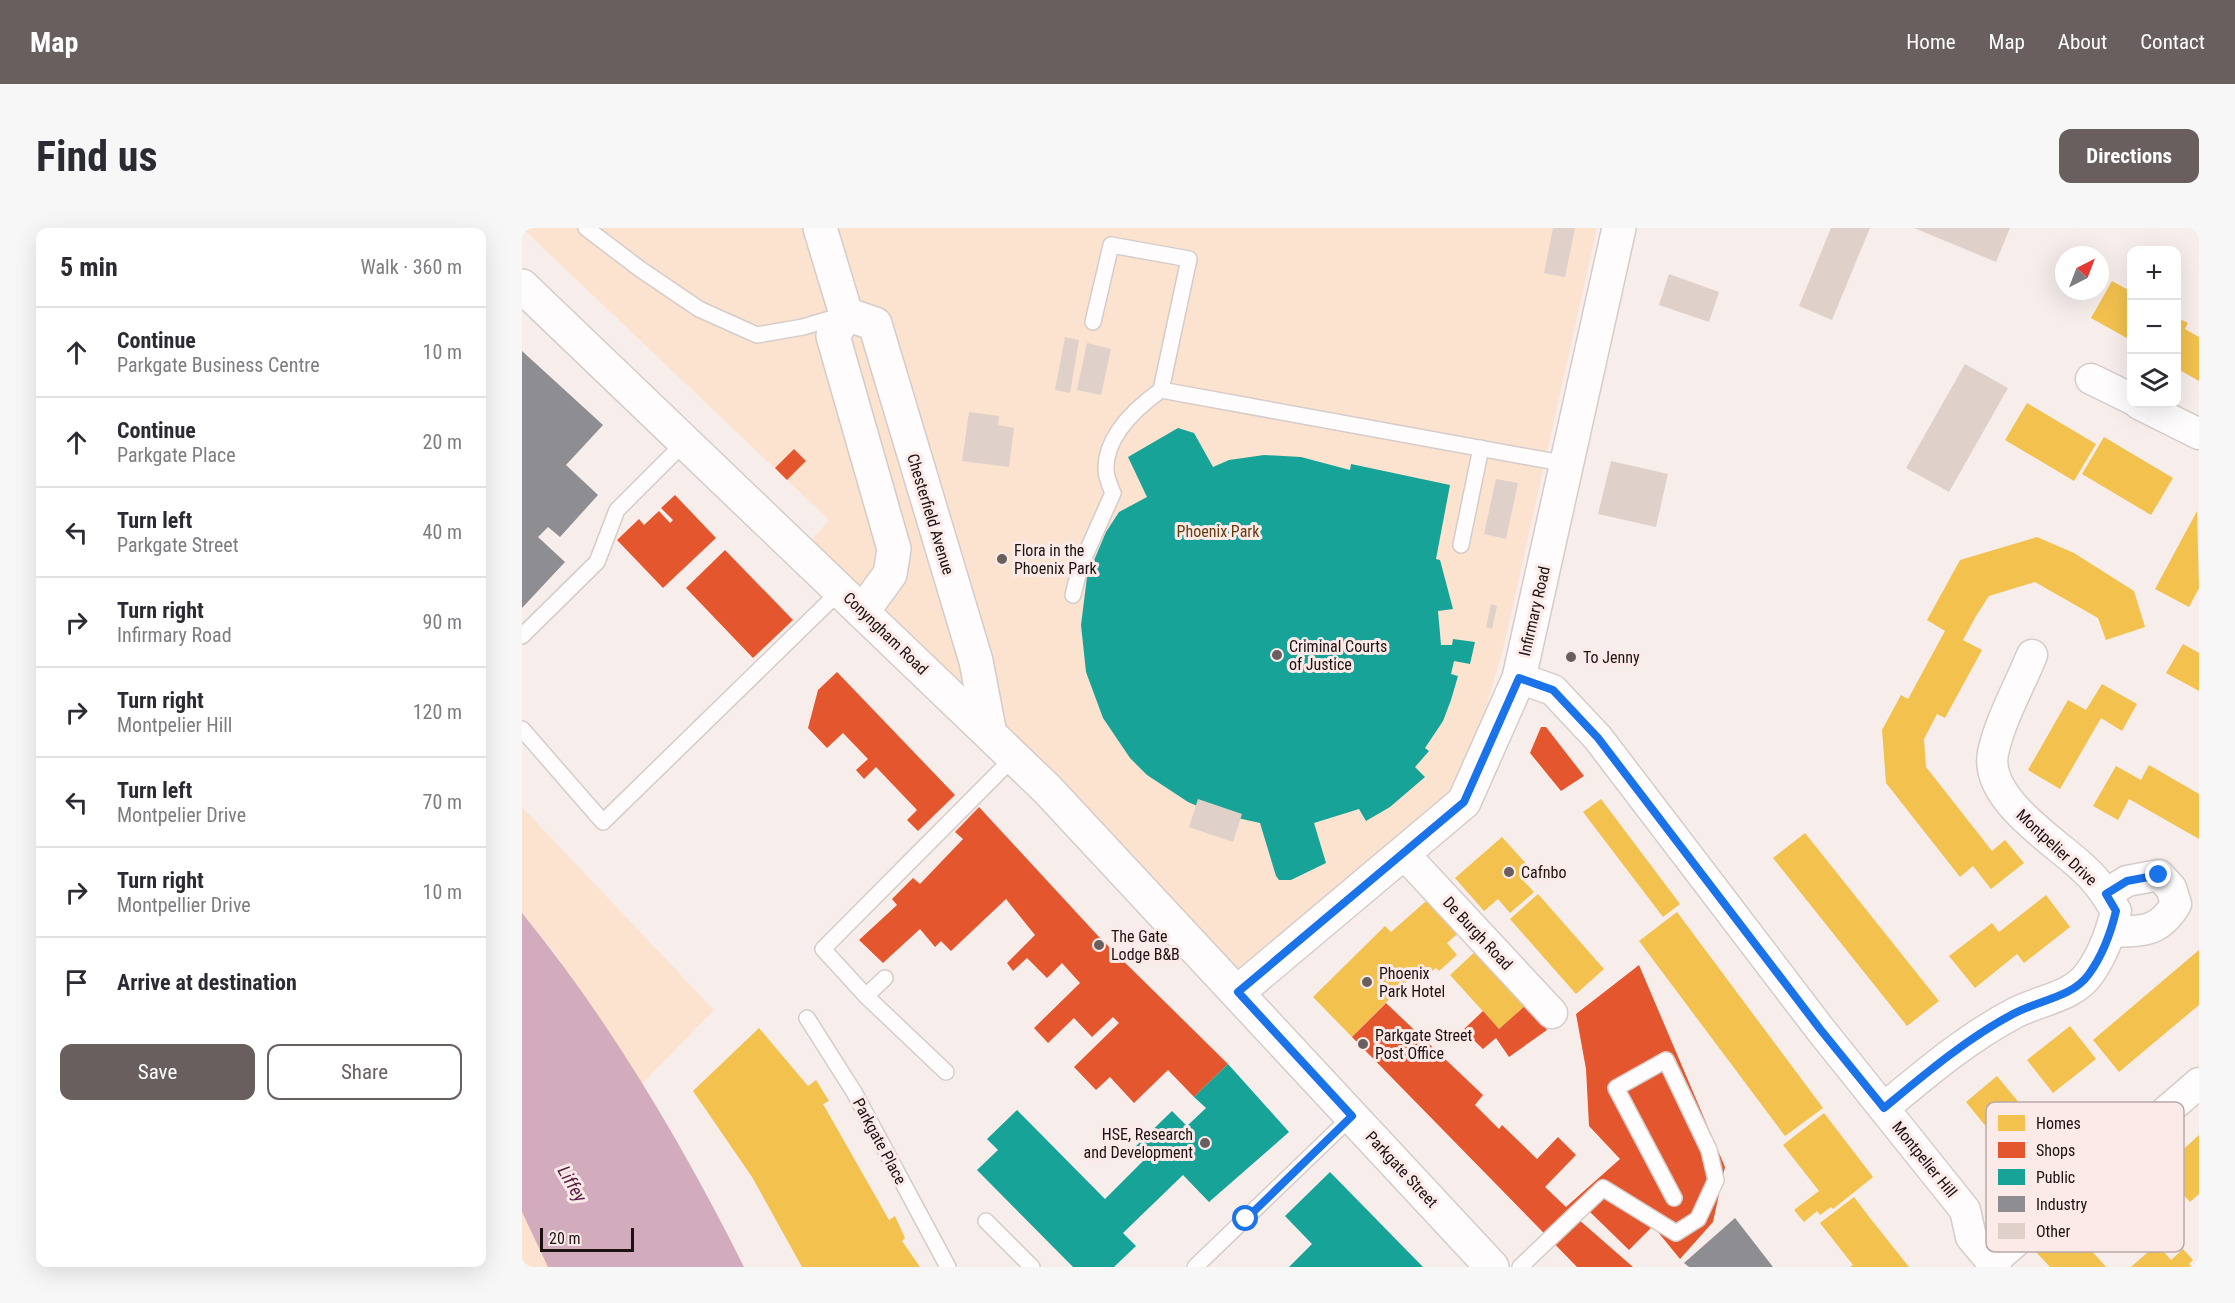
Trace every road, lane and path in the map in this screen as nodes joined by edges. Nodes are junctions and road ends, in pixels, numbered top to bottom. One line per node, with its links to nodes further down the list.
1 (586, 228): 5 (lane)
2 (820, 228): 5 (main road)
3 (1619, 228): 14 (main road, Infirmary Road)
4 (522, 286): 12 (main road, Conyngham Road)
5 (846, 314): 17 (main road); 22 (main road, Chesterfield Avenue)
6 (1093, 322): 8 (lane)
7 (2091, 379): 9 (street)
8 (1161, 390): 13 (lane); 16 (lane)
9 (2127, 397)
10 (2147, 408): 11 (street)
11 (2199, 434)
12 (686, 441): 17 (main road, Conyngham Road); 18 (lane)
13 (1481, 448): 14 (lane); 15 (lane)
14 (1567, 464): 20 (main road, Infirmary Road)
15 (1461, 545)
16 (1073, 595)
17 (852, 601): 21 (lane); 22 (main road, Conyngham Road)
18 (522, 636)
19 (2032, 655): 25 (street, Montpelier Drive)
20 (1519, 678): 24 (main road, Infirmary Road); 35 (street, Montpelier Hill)
21 (522, 729)
22 (990, 734): 23 (main road, Conyngham Road)
23 (1014, 757): 28 (main road, Conyngham Road); 29 (lane)
24 (1404, 854): 28 (main road, Infirmary Road); 30 (street, De Burgh Road)
25 (2106, 894): 26 (street, Montpelier Drive); 26 (street)
26 (2111, 932): 35 (street, Montpelier Drive)
27 (885, 978): 29 (lane)
28 (1238, 992): 36 (main road, Parkgate Street)
29 (866, 996): 32 (lane)
30 (1552, 1013)
31 (807, 1018): 41 (lane, Parkgate Place)
32 (946, 1072)
33 (2199, 1083): 34 (street)
34 (2177, 1102)
35 (1884, 1108): 40 (street, Montpelier Hill)
36 (1352, 1116): 43 (lane); 44 (main road, Parkgate Street)
37 (1674, 1198): 45 (lane)
38 (986, 1221): 42 (lane)
39 (2008, 1252): 40 (street)
40 (1994, 1264)
41 (948, 1267)
42 (1032, 1267)
43 (1195, 1267)
44 (1492, 1267)
45 (1520, 1267)

